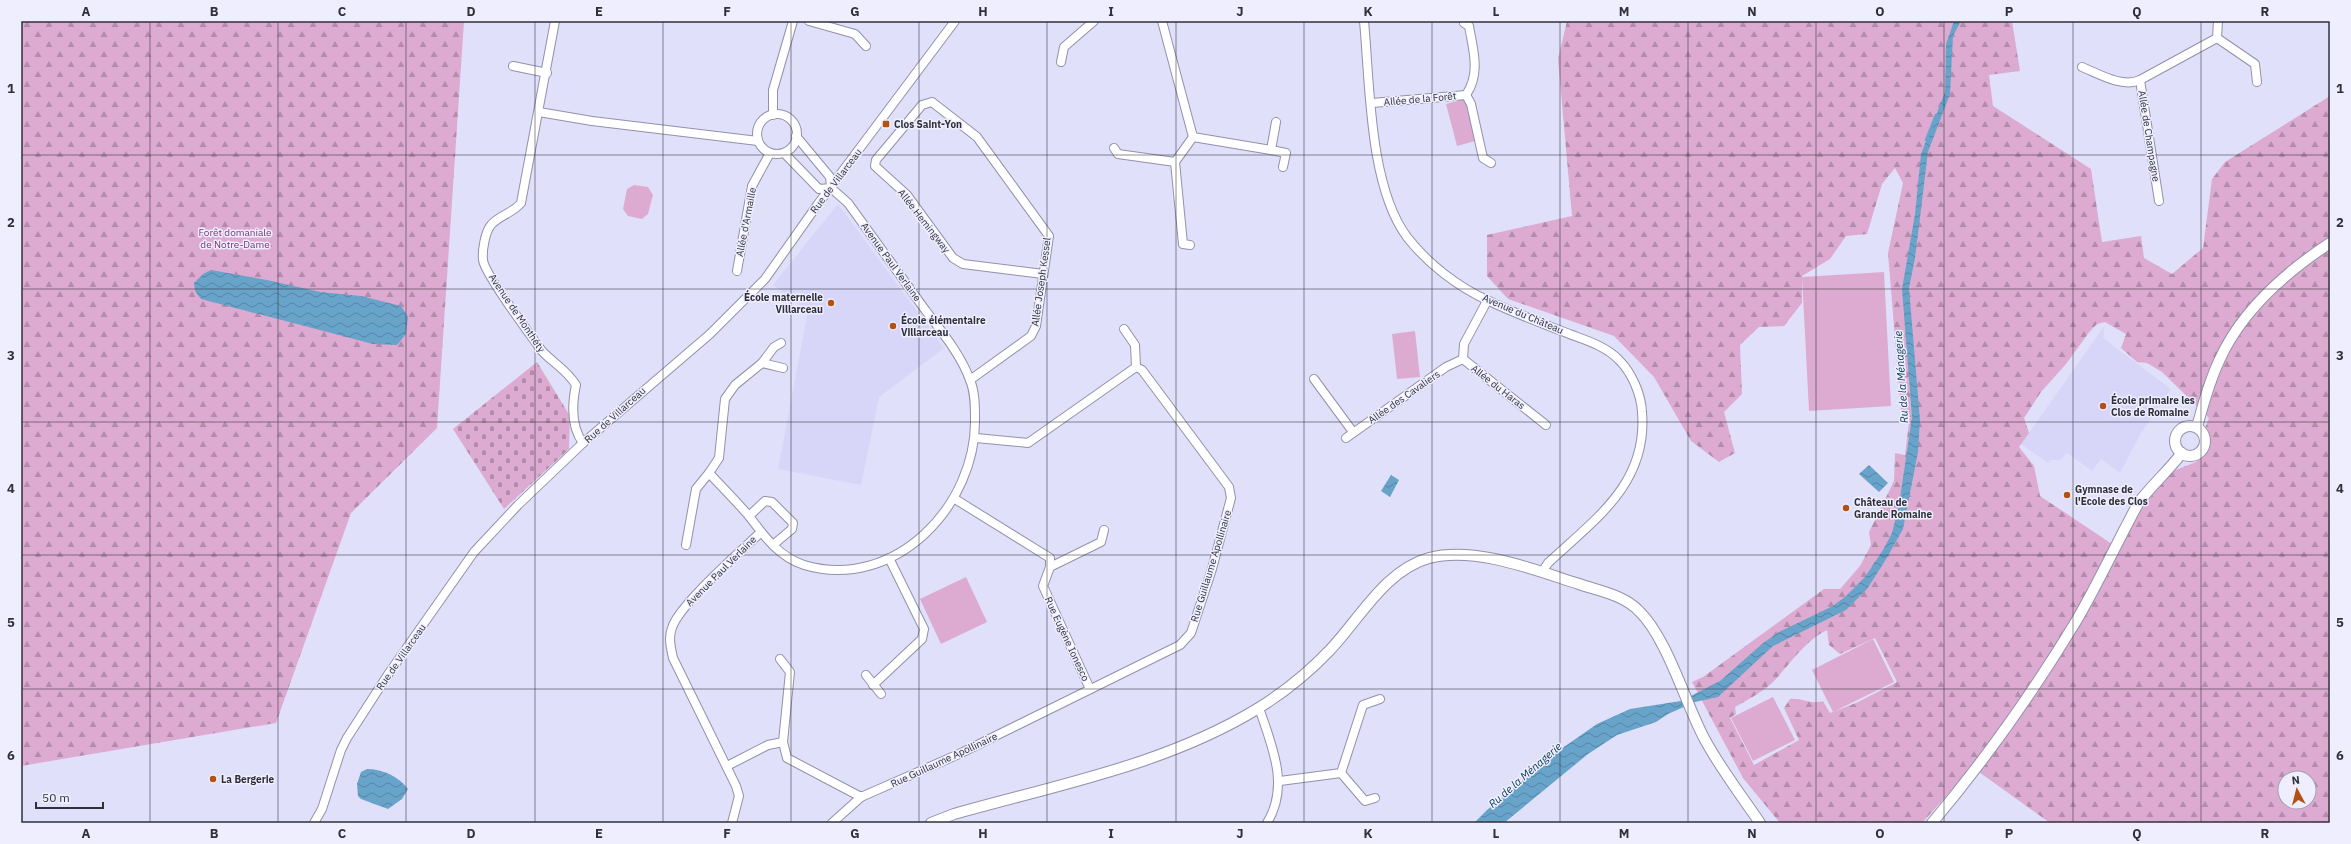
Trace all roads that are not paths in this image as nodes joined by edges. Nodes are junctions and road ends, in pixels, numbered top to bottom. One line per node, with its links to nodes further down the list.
1 (556, 21): 15 (street, Avenue de Monthéty)
2 (793, 21): 22 (street)
3 (809, 21): 11 (street)
4 (955, 21): 34 (street, Rue de Villarceau)
5 (1094, 21): 12 (street)
6 (1162, 21): 25 (street)
7 (1364, 21): 20 (street, Avenue du Château)
8 (2218, 21): 10 (street)
9 (1464, 23): 18 (street)
10 (2218, 38): 16 (street, Allée de Champagne); 17 (street)
11 (866, 46)
12 (1061, 62)
13 (513, 66): 15 (street)
14 (2082, 67): 16 (street)
15 (547, 73): 21 (street, Avenue de Monthéty)
16 (2140, 80): 35 (street, Allée de Champagne)
17 (2257, 82)
18 (1466, 95): 20 (street, Allée de la Forêt); 32 (street, Allée de la Forêt)
19 (932, 102): 39 (street, Allée Joseph Kessel); 39 (street, Allée Hemingway)
20 (1372, 104): 40 (street, Avenue du Château)
21 (539, 112): 26 (street); 54 (street, Avenue de Monthéty)
22 (773, 115): 24 (street); 26 (street)
23 (1276, 122): 28 (street)
24 (796, 136): 30 (street); 34 (street)
25 (1193, 137): 28 (street); 31 (street)
26 (758, 141): 29 (street)
27 (1114, 148): 31 (street)
28 (1271, 150): 33 (street)
29 (770, 153): 30 (street); 38 (street, Allée d'Armaille)
30 (784, 153): 34 (street)
31 (1175, 162): 37 (street)
32 (1491, 163)
33 (1283, 167)
34 (831, 188): 48 (street, Avenue Paul Verlaine); 54 (street, Rue de Villarceau)
35 (2159, 201)
36 (2330, 243): 50 (street)
37 (1190, 245)
38 (737, 271)
39 (1043, 274): 48 (street, Allée Joseph Kessel)
40 (1487, 301): 43 (street, Allée du Haras); 65 (street, Avenue du Château)
41 (1124, 329): 45 (street)
42 (781, 343): 44 (street)
43 (1463, 359): 49 (street, Allée du Haras); 51 (street, Allée des Cavaliers)
44 (762, 363): 46 (street); 56 (street)
45 (1136, 367): 52 (street); 69 (street, Rue Guillaume Apollinaire)
46 (783, 368)
47 (1314, 379): 51 (street)
48 (970, 380): 52 (street, Avenue Paul Verlaine)
49 (1546, 425)
50 (2197, 427): 55 (street); 55 (street)
51 (1353, 432): 53 (street, Allée des Cavaliers)
52 (976, 438): 57 (street, Avenue Paul Verlaine)
53 (1346, 438)
54 (583, 443): 79 (street, Rue de Villarceau)
55 (2182, 453): 85 (street)
56 (709, 473): 58 (street); 61 (street)
57 (955, 499): 63 (street, Avenue Paul Verlaine); 64 (street)
58 (748, 516): 60 (street); 62 (street)
59 (1104, 530): 64 (street)
60 (760, 533): 62 (street, Avenue Paul Verlaine); 74 (street, Avenue Paul Verlaine)
61 (686, 545)
62 (773, 545): 63 (street, Avenue Paul Verlaine)
63 (889, 558): 68 (street)
64 (1050, 567): 69 (street, Rue Eugène Ionesco)
65 (1542, 572): 72 (street); 84 (street)
66 (780, 659): 73 (street)
67 (866, 675): 68 (street)
68 (873, 684): 70 (street)
69 (1090, 689): 77 (street, Rue Guillaume Apollinaire)
70 (881, 694)
71 (1380, 699): 75 (street)
72 (1259, 708): 76 (street); 82 (street)
73 (783, 742): 74 (street); 77 (street)
74 (727, 766): 80 (street, Avenue Paul Verlaine)
75 (1341, 773): 76 (street); 78 (street)
76 (1280, 781): 83 (street)
77 (861, 797): 81 (street, Rue Guillaume Apollinaire)
78 (1375, 798)
79 (314, 823)
80 (732, 823)
81 (832, 823)
82 (931, 823)
83 (1266, 823)
84 (1760, 823)
85 (1932, 823)

